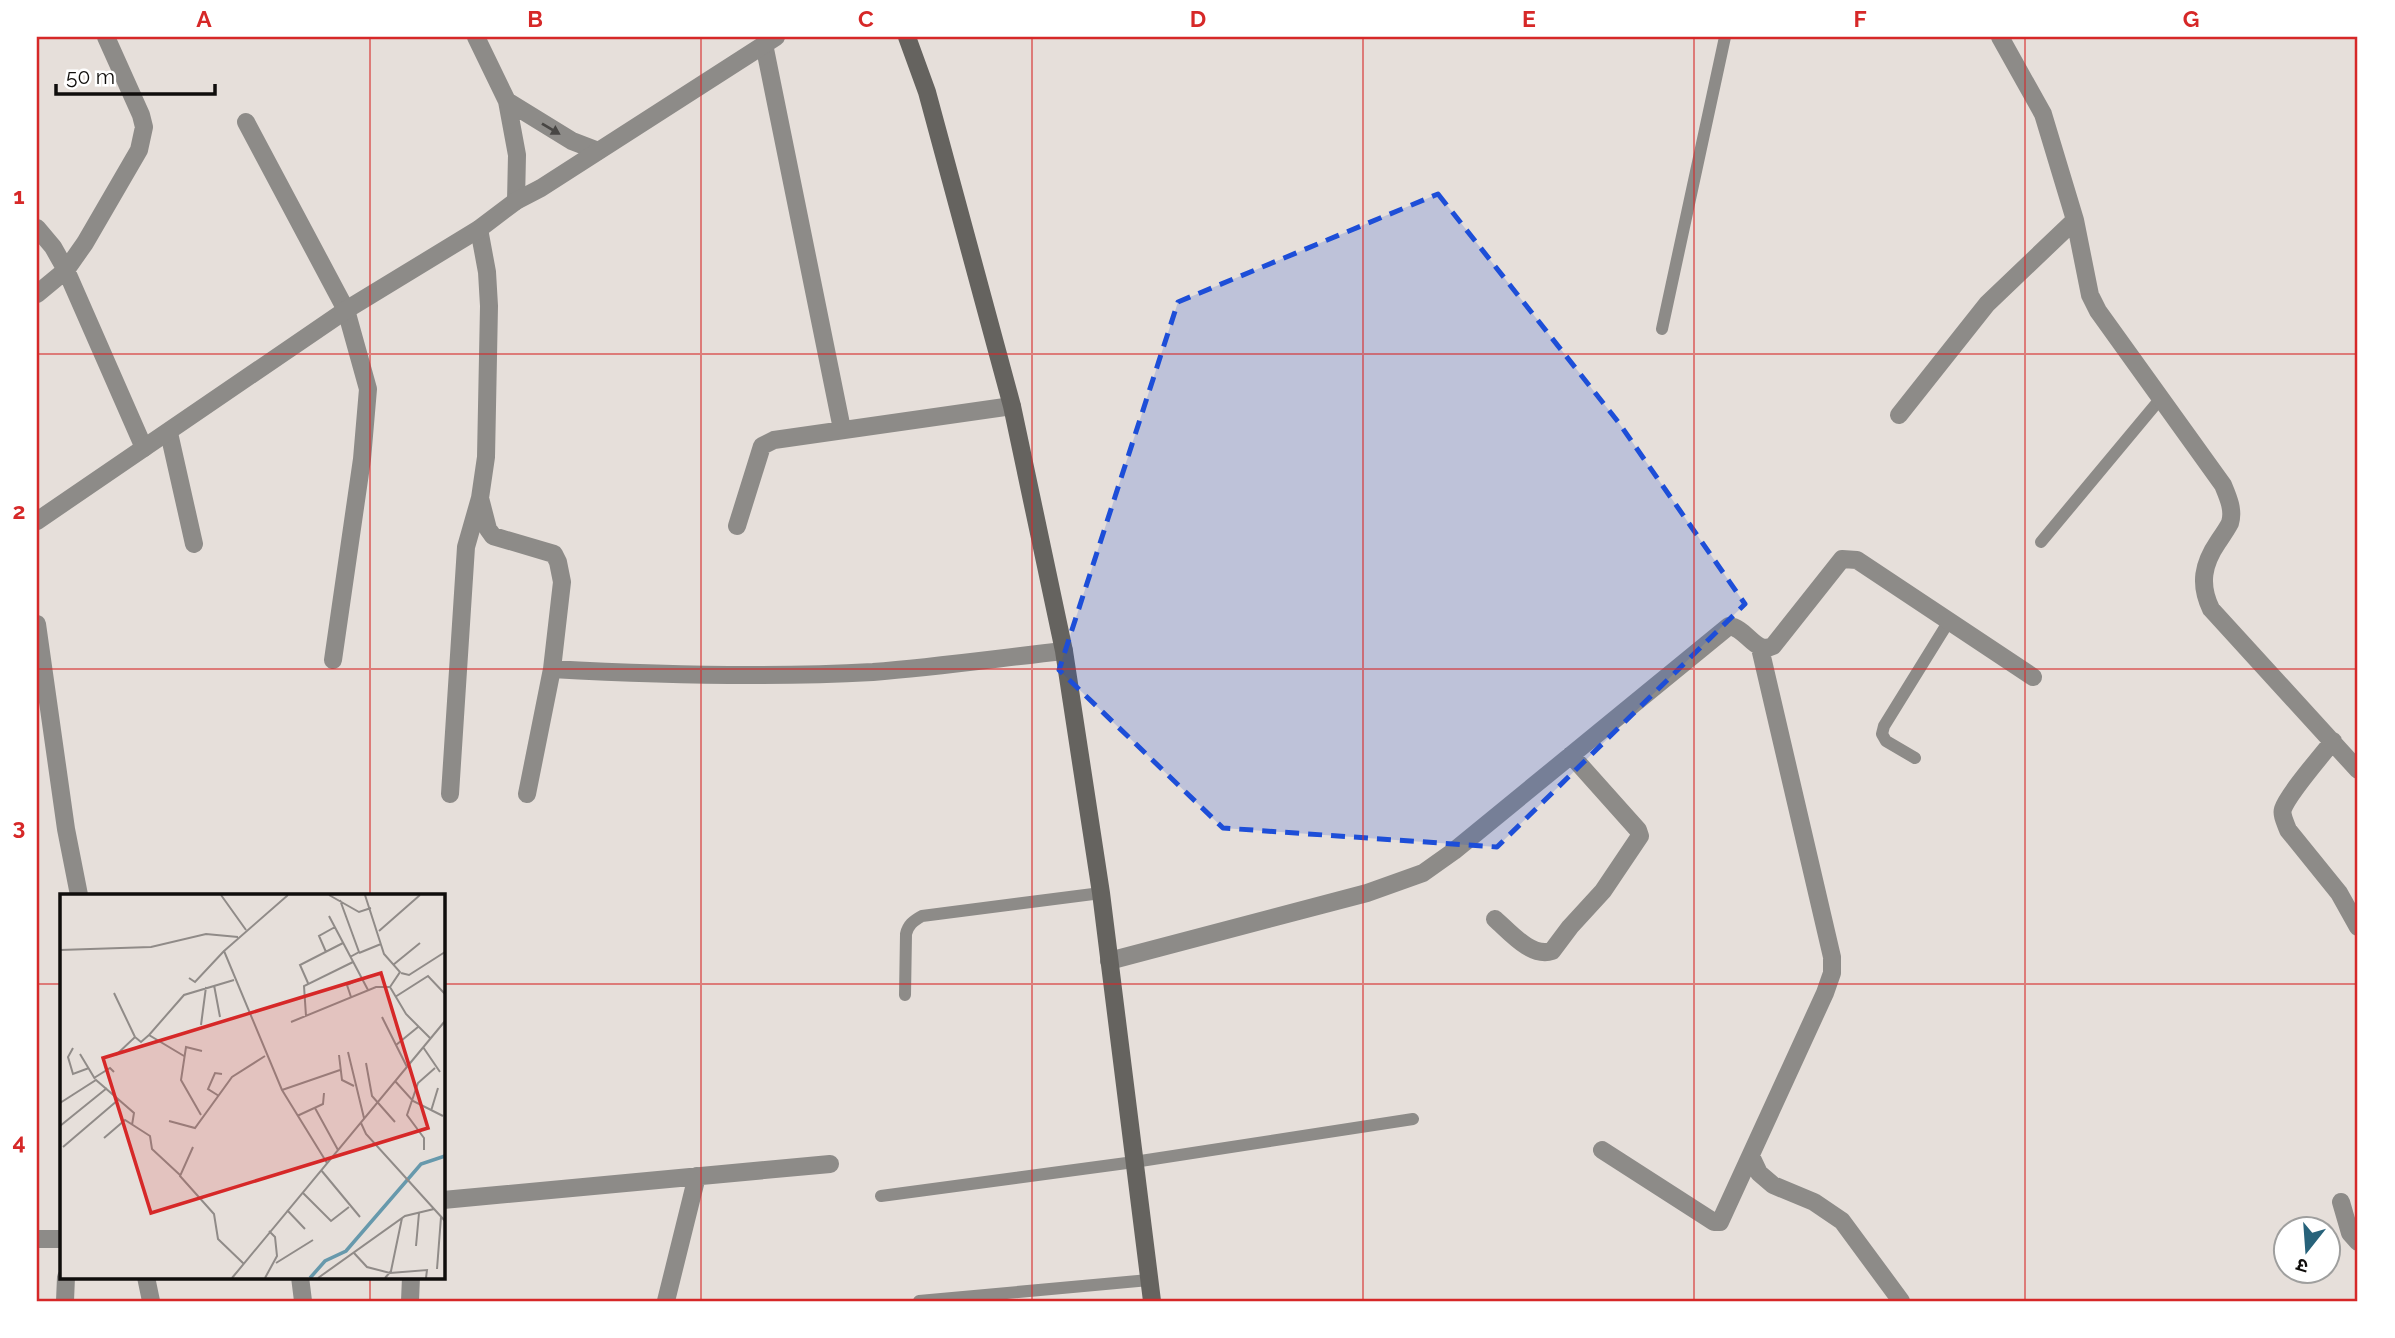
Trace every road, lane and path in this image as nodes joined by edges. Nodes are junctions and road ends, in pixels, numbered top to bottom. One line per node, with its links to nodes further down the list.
1 (106, 37): 14 (street)
2 (476, 37): 7 (street)
3 (907, 37): 19 (main road)
4 (1724, 37): 17 (lane)
5 (2000, 37): 11 (street)
6 (770, 41): 9 (street); 21 (street)
7 (507, 102): 9 (street, one-way to 9); 10 (street)
8 (246, 122): 16 (street)
9 (598, 151): 10 (street)
10 (516, 201): 13 (street)
11 (2075, 220): 18 (street); 20 (street)
12 (37, 228): 14 (street)
13 (479, 229): 16 (street); 24 (street)
14 (66, 270): 15 (street); 23 (street)
15 (37, 294)
16 (346, 310): 22 (street); 33 (street)
17 (1662, 329)
18 (2161, 398): 27 (lane); 37 (street)
19 (1012, 406): 21 (street); 32 (main road)
20 (1899, 415)
21 (842, 429): 26 (street)
22 (169, 433): 23 (street); 28 (street)
23 (144, 448): 25 (street)
24 (480, 498): 34 (street); 41 (street)
25 (37, 521)
26 (737, 526)
27 (2041, 542)
28 (194, 544)
29 (1949, 621): 31 (street); 35 (street); 39 (lane)
30 (37, 624): 36 (street)
31 (1760, 648): 38 (street); 51 (street)
32 (1064, 651): 34 (street); 43 (main road)
33 (333, 660)
34 (552, 669): 42 (street)
35 (2033, 677)
36 (44, 731): 44 (street)
37 (2333, 741): 40 (street); 46 (street)
38 (1571, 755): 45 (street); 47 (street)
39 (1915, 758)
40 (2358, 770)
41 (450, 794)
42 (527, 794)
43 (1101, 893): 47 (main road); 48 (lane)
44 (79, 894)
45 (1495, 919)
46 (2358, 928)
47 (1109, 961): 52 (main road)
48 (905, 995)
49 (1413, 1119): 52 (lane)
50 (1602, 1150): 51 (street)
51 (1751, 1156): 73 (street)
52 (1134, 1162): 55 (lane); 65 (main road)
53 (830, 1164): 54 (street)
54 (697, 1177): 56 (street); 70 (street)
55 (881, 1196)
56 (444, 1200)
57 (2341, 1202): 60 (street)
58 (37, 1238): 59 (street)
59 (60, 1239)
60 (2358, 1242)
61 (66, 1278): 66 (street)
62 (146, 1278): 67 (street)
63 (300, 1278): 68 (street)
64 (411, 1278): 69 (street)
65 (1149, 1280): 71 (lane); 72 (main road)
66 (65, 1301)
67 (151, 1301)
68 (303, 1301)
69 (410, 1301)
70 (666, 1301)
71 (919, 1301)
72 (1152, 1301)
73 (1902, 1301)

